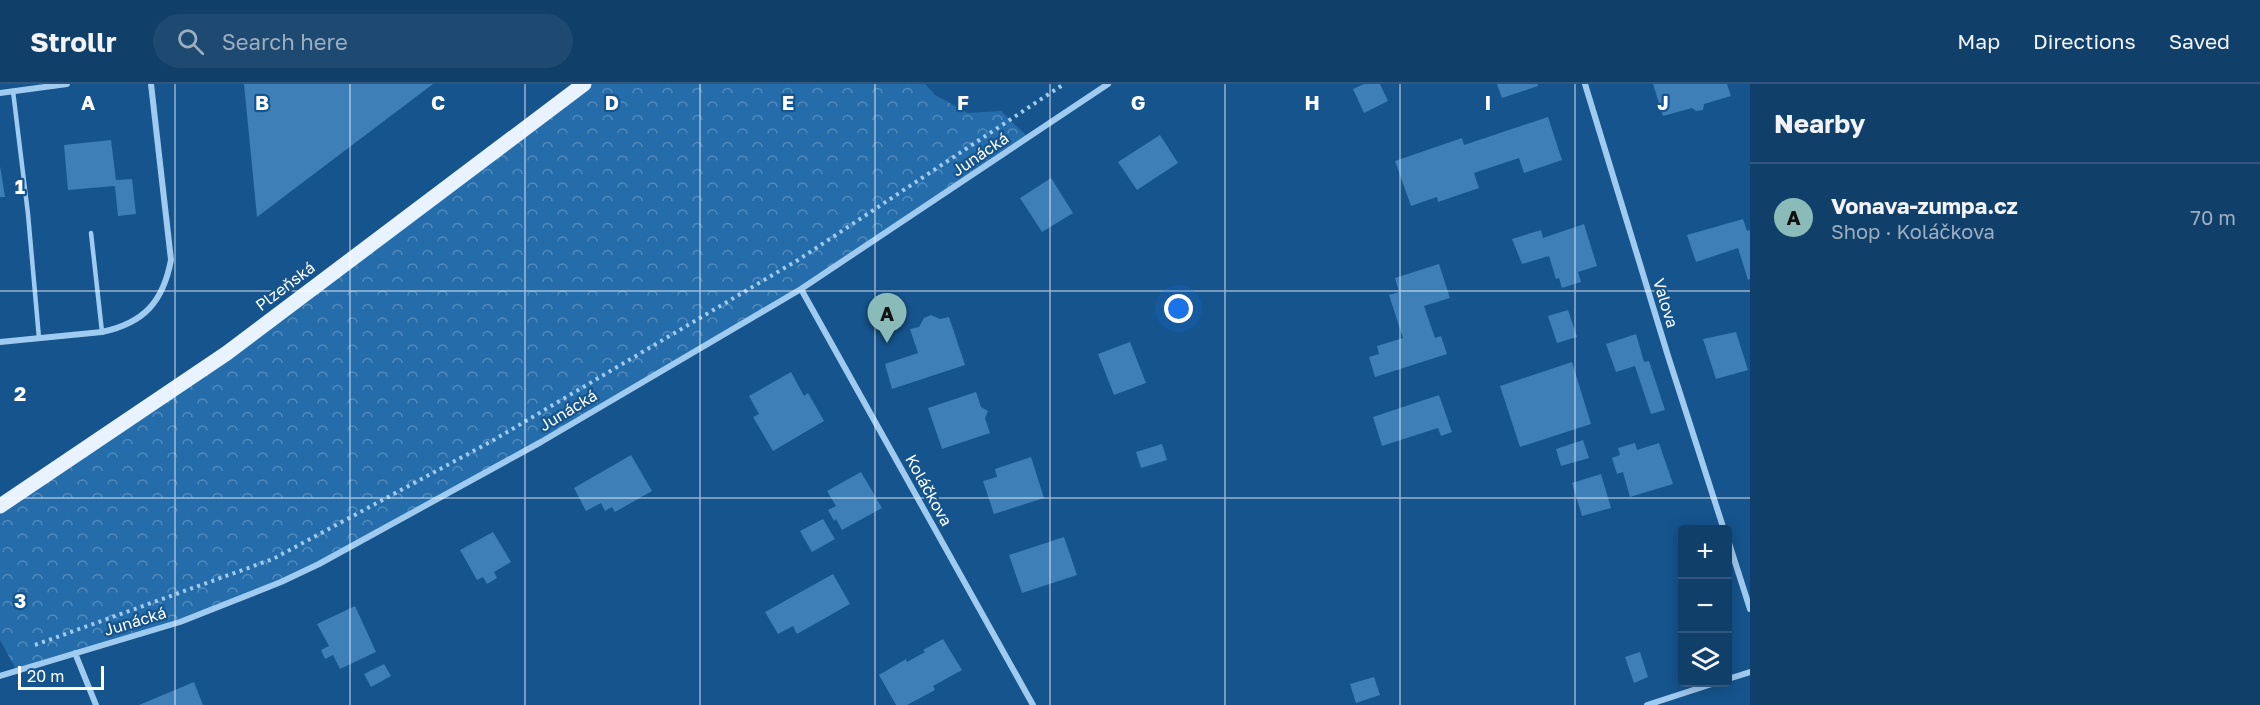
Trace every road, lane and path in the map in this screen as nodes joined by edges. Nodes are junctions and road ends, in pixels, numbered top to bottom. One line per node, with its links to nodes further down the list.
1 (67, 84): 7 (street)
2 (151, 84): 11 (street)
3 (1064, 84): 18 (path)
4 (1108, 84): 10 (street, Junácká)
5 (1585, 84): 15 (street, Valova)
6 (577, 86): 14 (main road, Plzeňská)
7 (14, 91): 8 (street); 12 (lane)
8 (0, 93)
9 (91, 233): 11 (lane)
10 (801, 289): 19 (street, Junácká); 25 (street, Koláčkova)
11 (102, 332): 12 (street)
12 (39, 338): 13 (street)
13 (0, 342)
14 (0, 506)
15 (1722, 525)
16 (1732, 553): 17 (street)
17 (1750, 609)
18 (33, 645)
19 (75, 653): 21 (street, Junácká); 24 (street)
20 (1750, 672): 22 (street)
21 (0, 676)
22 (1732, 679)
23 (1703, 687): 26 (street)
24 (96, 705)
25 (1033, 705)
26 (1647, 705)

